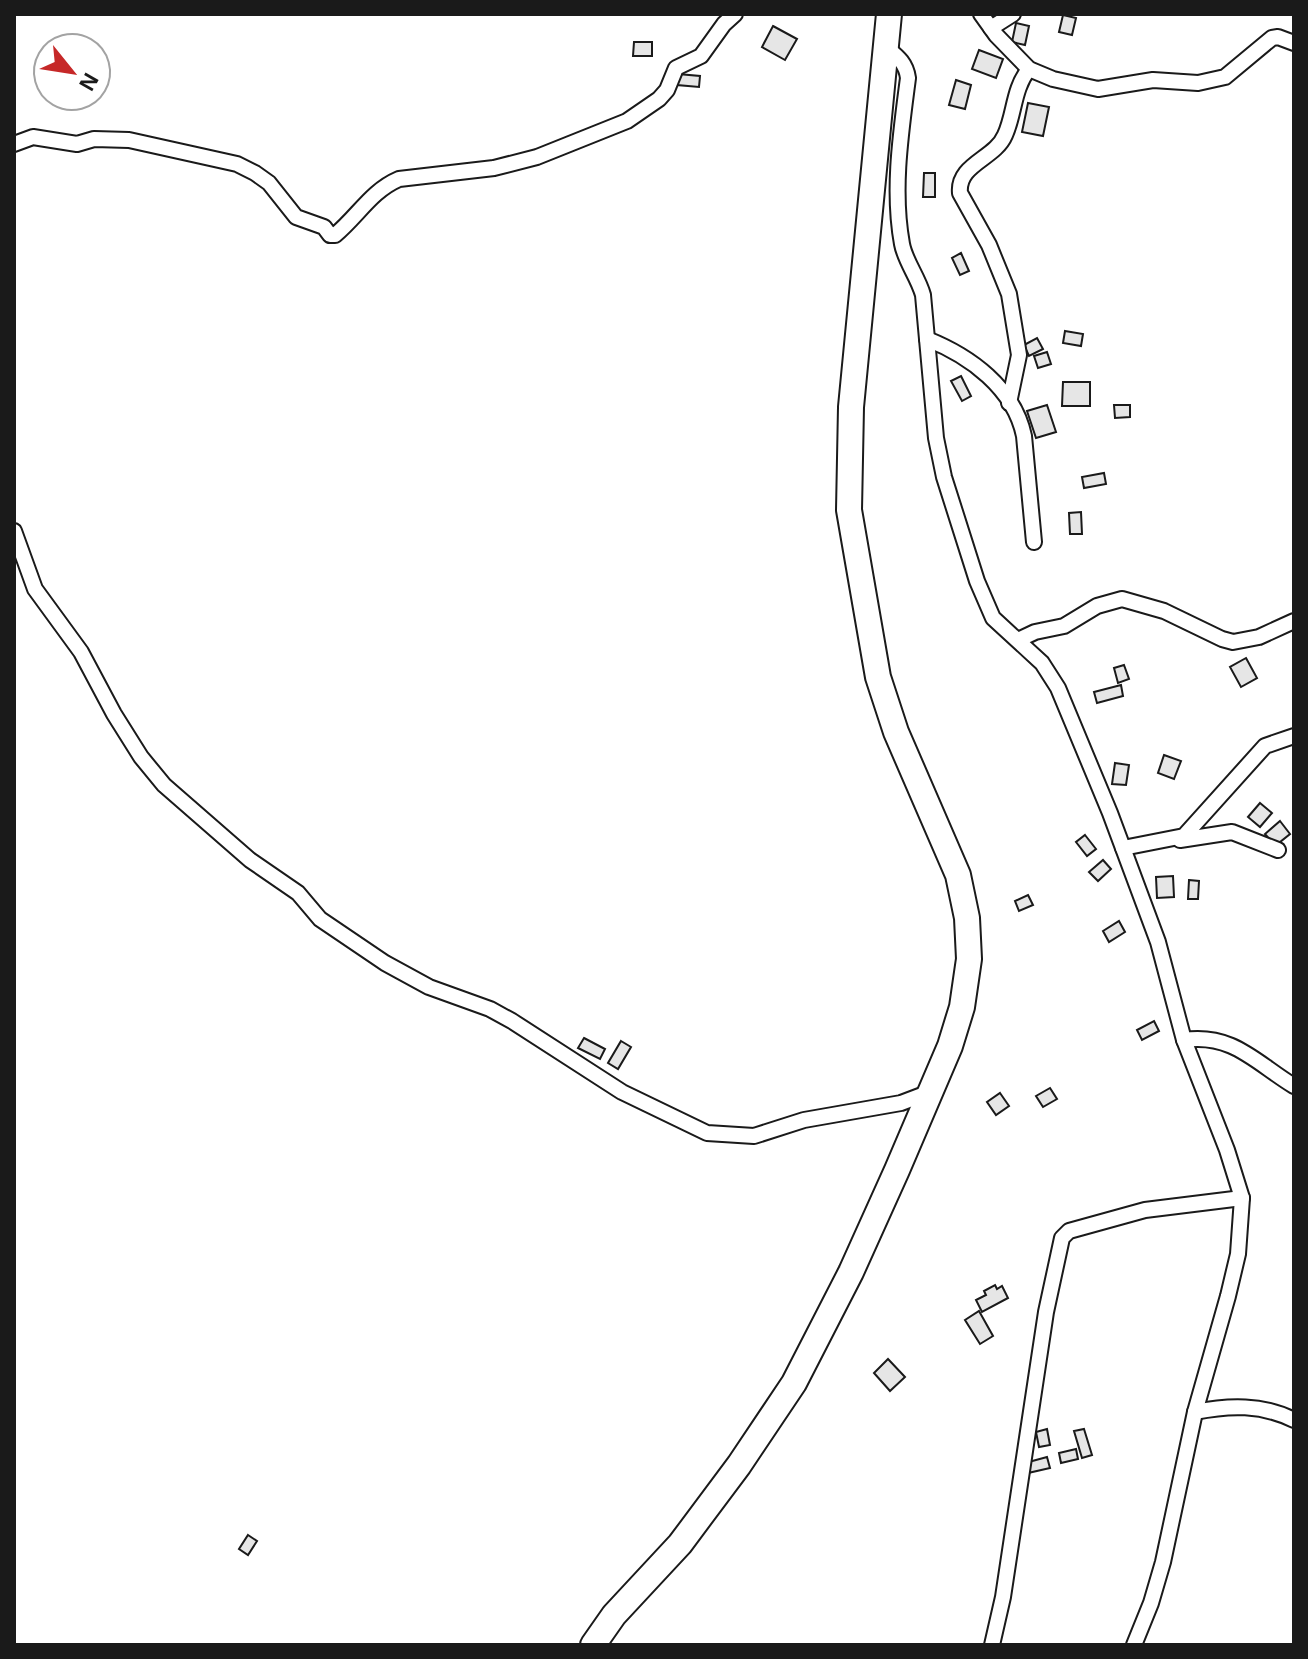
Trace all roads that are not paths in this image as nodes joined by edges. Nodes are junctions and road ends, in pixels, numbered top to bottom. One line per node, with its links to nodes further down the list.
1 (735, 14): 9 (street)
2 (889, 14): 7 (highway)
3 (981, 14): 5 (street)
4 (1013, 14): 5 (street)
5 (991, 28): 8 (street)
6 (1294, 43): 8 (street)
7 (886, 47): 10 (street); 22 (highway)
8 (1029, 69): 11 (street)
9 (14, 144)
10 (927, 339): 11 (street); 15 (street)
11 (1009, 403): 13 (street)
12 (14, 531): 22 (street)
13 (1034, 542)
14 (1294, 621): 15 (street)
15 (1018, 640): 18 (street)
16 (1294, 736): 17 (street)
17 (1175, 839): 18 (street); 19 (street)
18 (1123, 848): 20 (street)
19 (1278, 850)
20 (1184, 1040): 21 (street); 23 (street)
21 (1294, 1086)
22 (930, 1092): 26 (highway)
23 (1242, 1198): 24 (street); 27 (street)
24 (1195, 1412): 25 (street); 28 (street)
25 (1294, 1420)
26 (593, 1645)
27 (992, 1645)
28 (1134, 1645)

